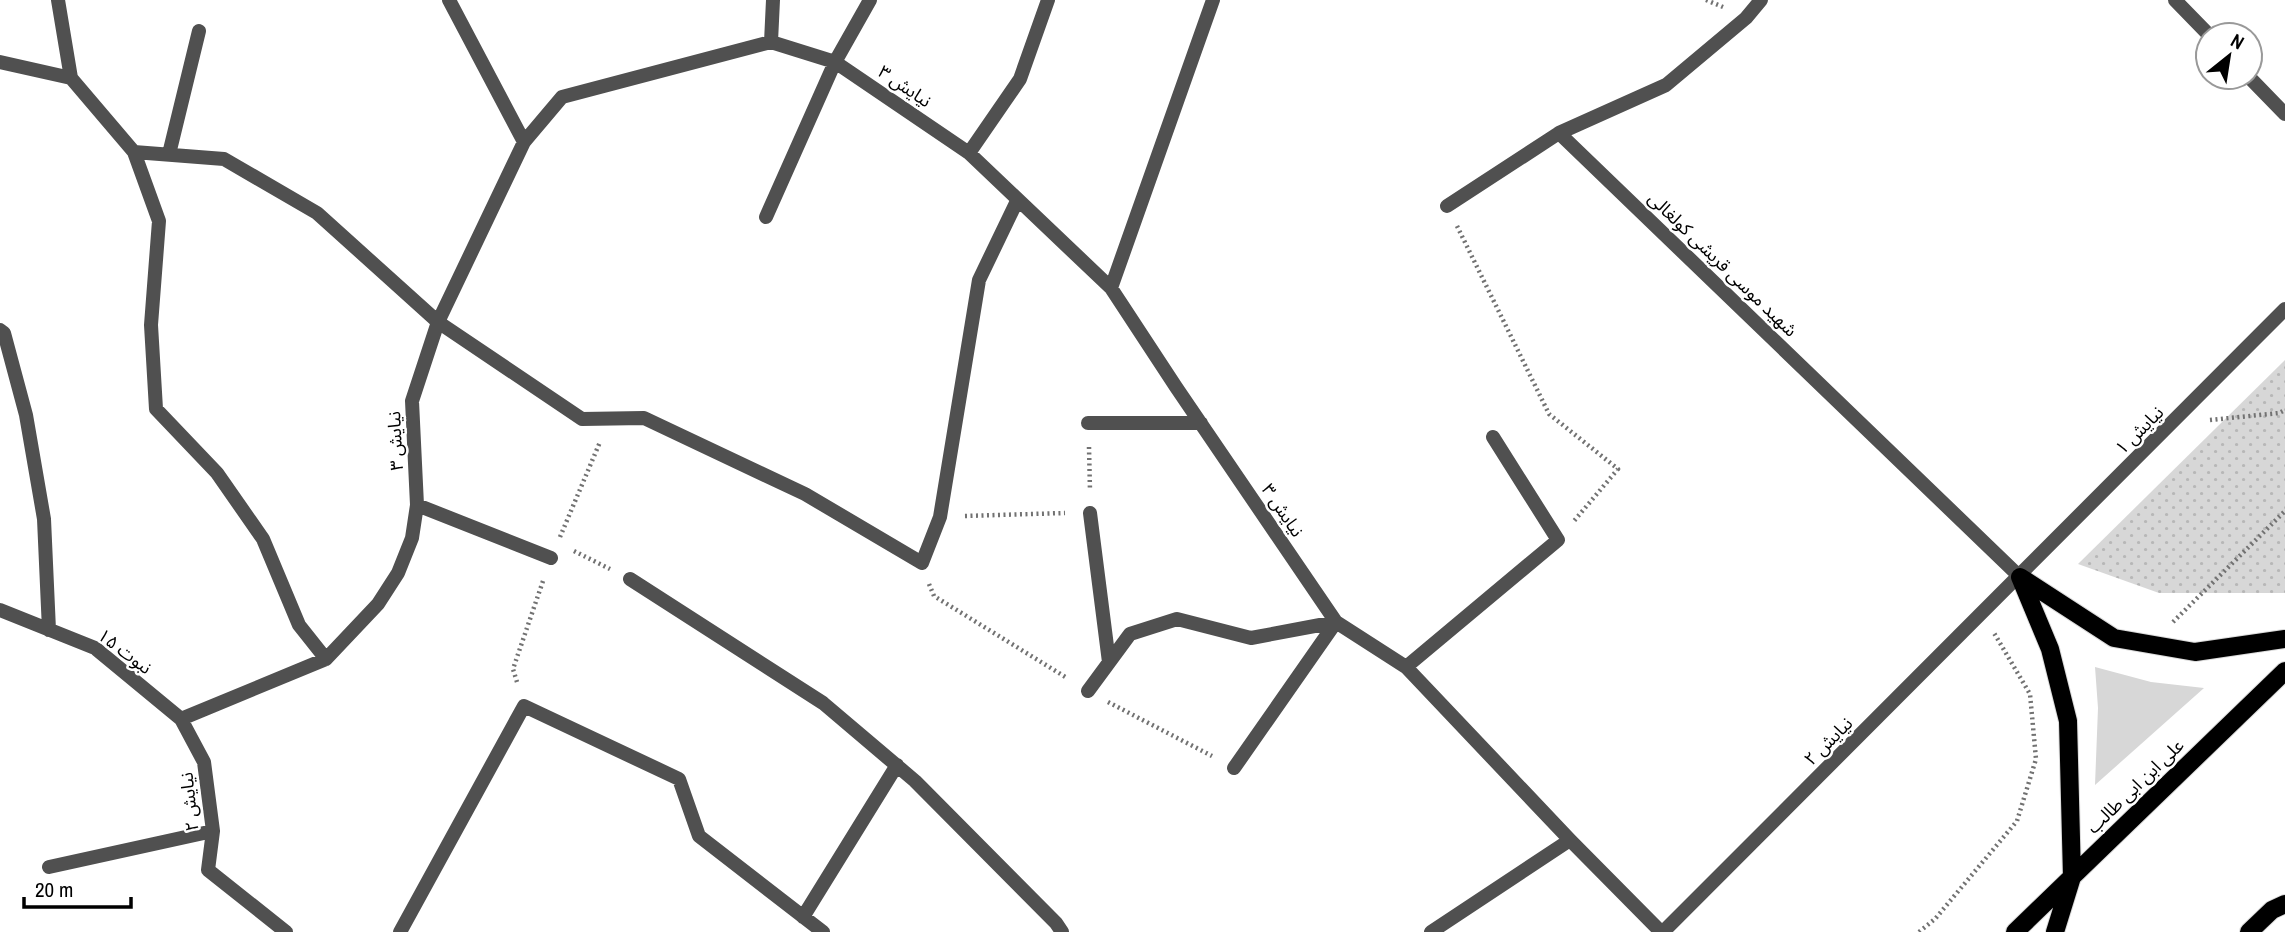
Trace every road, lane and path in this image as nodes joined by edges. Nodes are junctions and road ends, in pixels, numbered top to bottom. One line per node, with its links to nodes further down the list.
1 (58, 0): 14 (street)
2 (449, 0): 18 (street)
3 (773, 0): 11 (street)
4 (870, 0): 13 (street)
5 (1048, 0): 20 (street)
6 (1213, 0): 25 (street)
7 (1761, 0): 17 (street)
8 (2175, 0): 9 (street)
9 (2195, 21)
10 (199, 31): 21 (street)
11 (771, 42): 13 (street, نیایش ۳); 18 (street, نیایش ۳)
12 (0, 62): 14 (street)
13 (835, 62): 20 (street, نیایش ۳); 24 (street)
14 (71, 78): 19 (street)
15 (2263, 91): 16 (street)
16 (2285, 114)
17 (1559, 133): 23 (street); 41 (street, شهید موسی قریشی کولغالی)
18 (524, 142): 27 (street, نیایش ۳)
19 (134, 152): 21 (street); 50 (street)
20 (969, 153): 22 (street, نیایش ۳)
21 (169, 154): 27 (street)
22 (1017, 201): 25 (street, نیایش ۳); 37 (street)
23 (1447, 206): 38 (path)
24 (766, 217)
25 (1111, 288): 31 (street, نیایش ۳)
26 (2285, 309): 32 (street, نیایش ۱)
27 (438, 322): 34 (street, نیایش ۳); 37 (street)
28 (0, 330): 47 (street)
29 (2285, 410): 32 (path)
30 (1088, 423): 31 (street); 36 (path)
31 (1201, 423): 46 (street, نیایش ۳)
32 (2172, 423): 41 (street, نیایش ۱)
33 (1493, 437): 38 (street)
34 (417, 505): 40 (street); 50 (street, نیایش ۳)
35 (2285, 511): 49 (path)
36 (1090, 513): 37 (path); 51 (street)
37 (940, 517)
38 (1558, 540): 52 (street)
39 (569, 549): 42 (path)
40 (551, 558)
41 (2020, 577): 45 (street, نیایش ۲); 49 (main road); 61 (main road)
42 (630, 579): 56 (street)
43 (934, 596): 54 (path)
44 (0, 610): 47 (street, نبوت ۱۵)
45 (1983, 614): 69 (street, نیایش ۲); 70 (path)
46 (1336, 622): 51 (street); 52 (street, نیایش ۳); 57 (street)
47 (49, 630): 55 (street, نبوت ۱۵)
48 (2285, 639): 49 (main road)
49 (2150, 644)
50 (326, 659): 55 (street, نیایش ۳)
51 (1109, 662): 54 (street)
52 (1406, 667): 59 (street, نیایش ۳)
53 (2285, 671): 61 (main road, علی ابن ابی طالب)
54 (1088, 691): 57 (path)
55 (181, 719): 58 (street, نیایش ۲)
56 (897, 765): 63 (street); 67 (street)
57 (1234, 768)
58 (213, 831): 60 (street); 64 (street, نیایش ۲)
59 (1570, 840): 68 (street); 69 (street, نیایش ۳)
60 (49, 867)
61 (2072, 877): 71 (main road, علی ابن ابی طالب); 72 (main road)
62 (2285, 904): 73 (main road)
63 (803, 917): 65 (street); 66 (street)
64 (286, 932)
65 (400, 932)
66 (823, 932)
67 (1062, 932)
68 (1431, 932)
69 (1662, 932)
70 (1919, 932)
71 (2015, 932)
72 (2055, 932)
73 (2249, 932)

